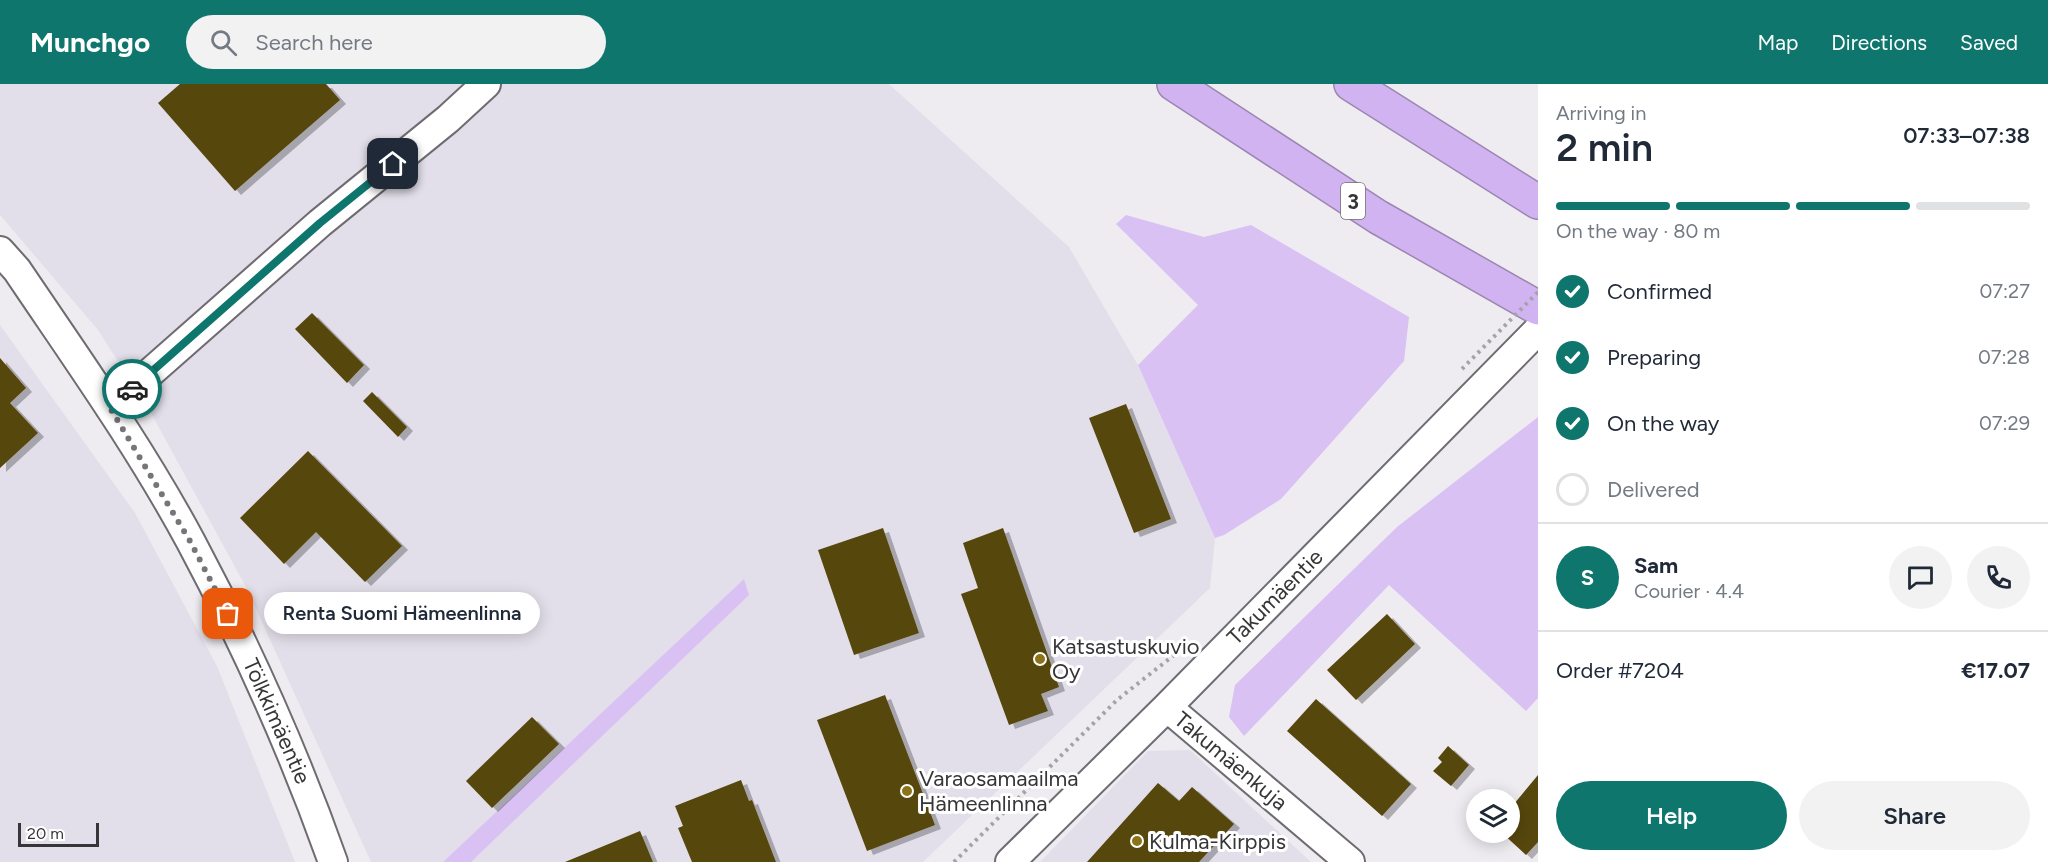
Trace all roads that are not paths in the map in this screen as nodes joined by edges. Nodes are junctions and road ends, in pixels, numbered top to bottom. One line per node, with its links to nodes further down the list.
1 (486, 84): 8 (street)
2 (1174, 84): 6 (highway, 3)
3 (1351, 84): 4 (highway)
4 (1538, 202)
5 (0, 251): 8 (street, Tölkkimäentie)
6 (1538, 308)
7 (1538, 330): 9 (street, Takumäentie)
8 (110, 408): 10 (street, Tölkkimäentie)
9 (1167, 707): 11 (street, Takumäentie); 12 (street, Takumäenkuja)
10 (333, 862)
11 (1010, 862)
12 (1350, 862)

